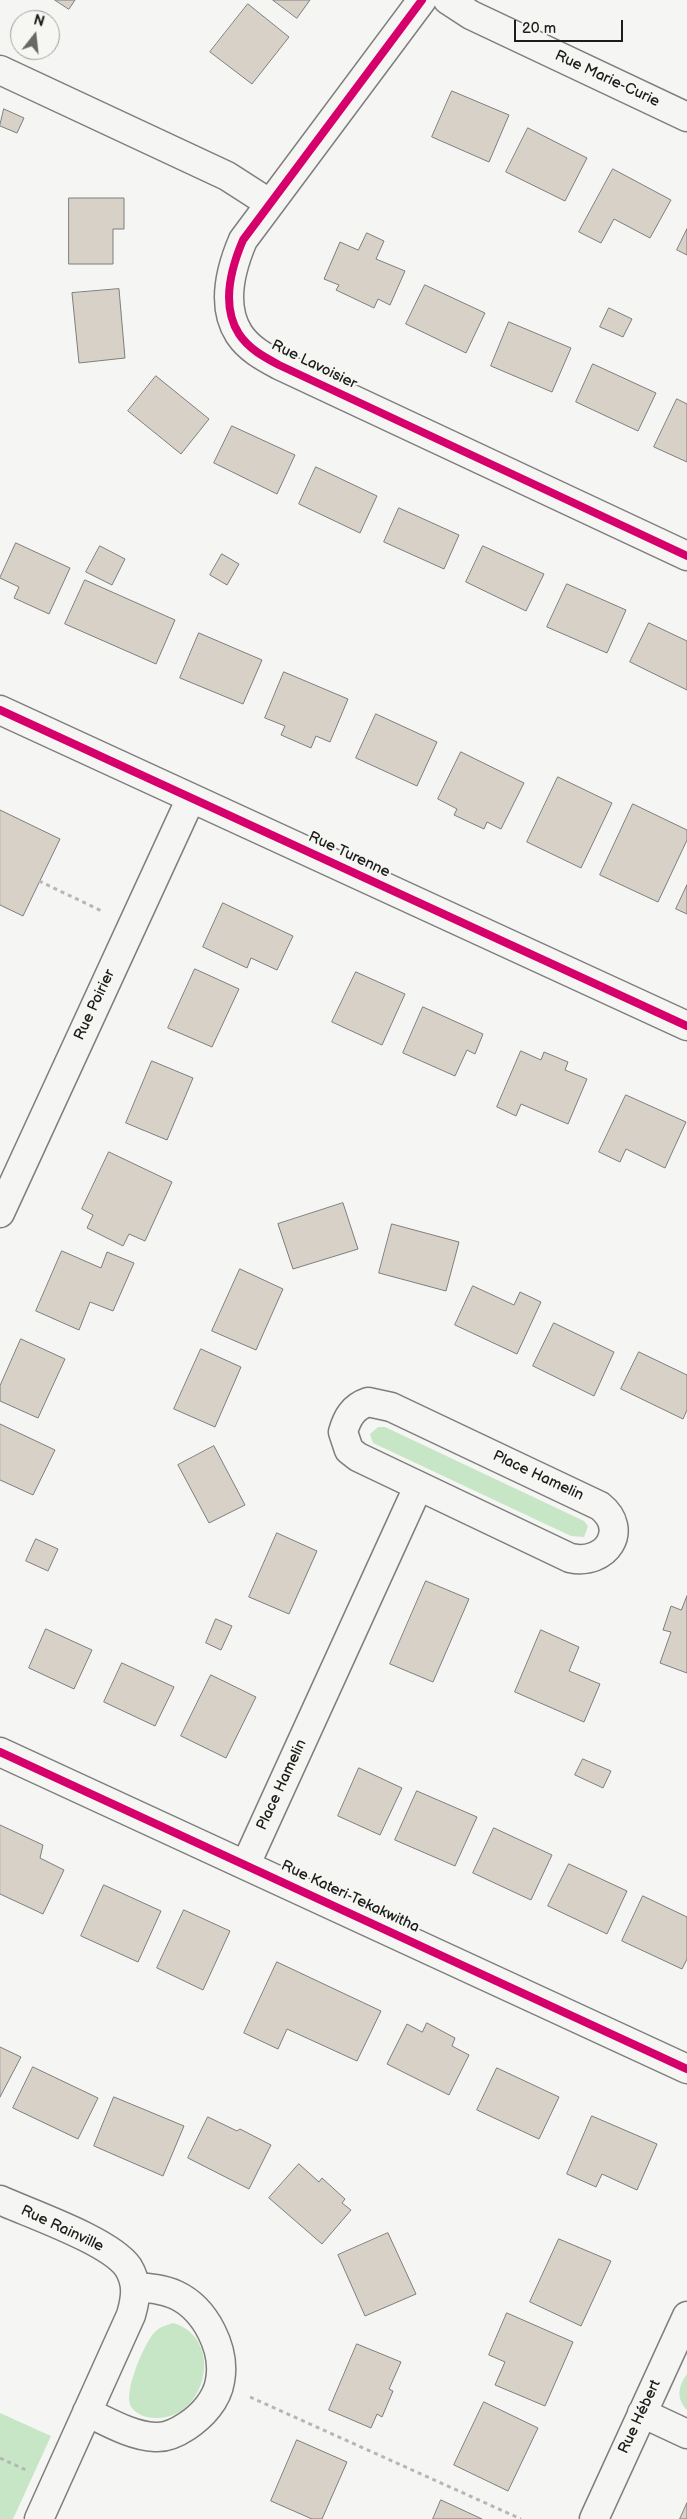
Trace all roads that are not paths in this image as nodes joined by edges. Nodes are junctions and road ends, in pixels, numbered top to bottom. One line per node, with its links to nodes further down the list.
1 (422, 0): 5 (street, Rue Lavoisier)
2 (448, 0): 4 (street, Rue Marie-Curie)
3 (0, 70): 5 (street)
4 (687, 117)
5 (269, 203): 6 (street, Rue Lavoisier)
6 (687, 556)
7 (0, 710): 8 (street, Rue Turenne)
8 (191, 798): 9 (street, Rue Turenne); 10 (street, Rue Poirier)
9 (687, 1026)
10 (0, 1213)
11 (418, 1487): 11 (street, Place Hamelin); 13 (street, Place Hamelin)
12 (0, 1752): 13 (street, Rue Kateri-Tekakwitha)
13 (246, 1864): 14 (street, Rue Kateri-Tekakwitha)
14 (687, 2069)
15 (0, 2200): 16 (street, Rue Rainville)
16 (135, 2288): 18 (street, Rue Rainville); 18 (street)
17 (685, 2323): 19 (street, Rue Hébert)
18 (87, 2412): 21 (street, Rue Rainville)
19 (642, 2414): 20 (street); 22 (street, Rue Hébert)
20 (687, 2434)
21 (39, 2519)
22 (594, 2519)

